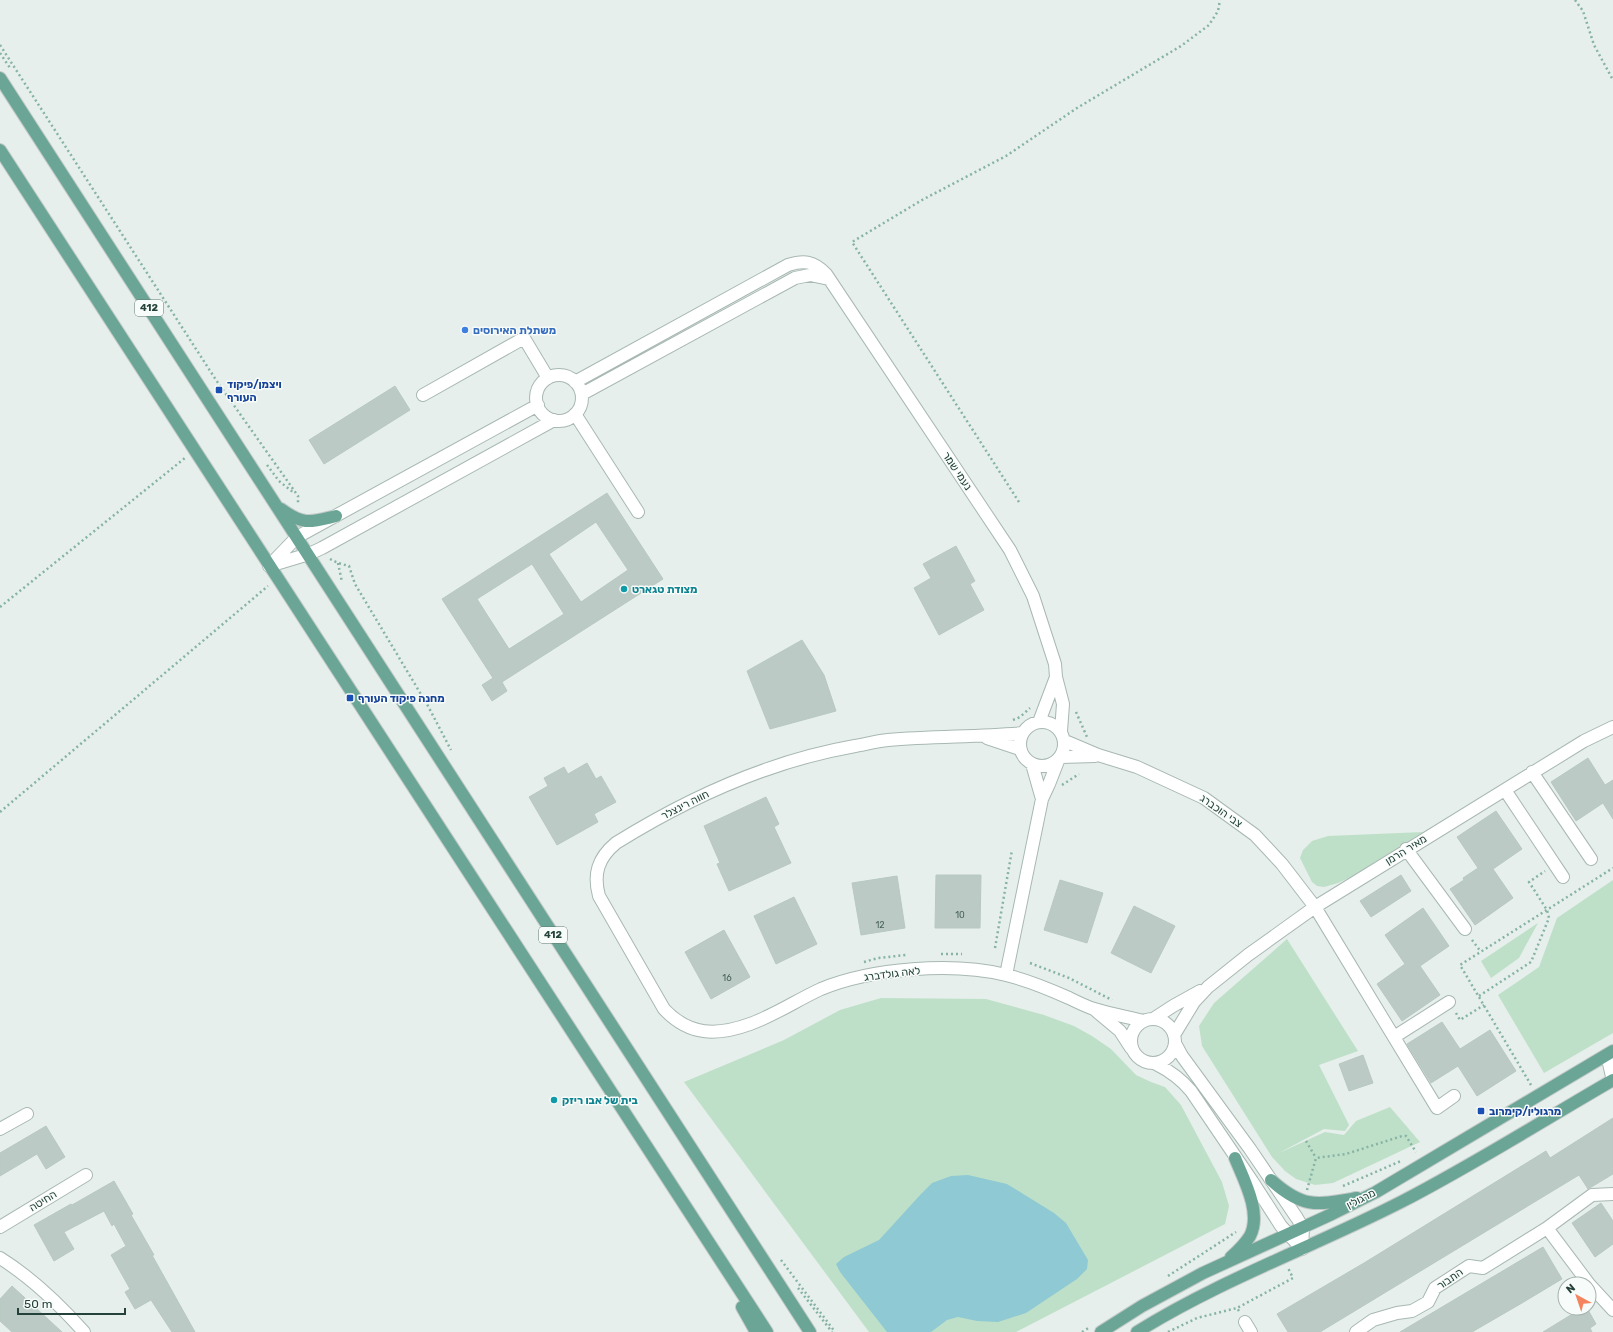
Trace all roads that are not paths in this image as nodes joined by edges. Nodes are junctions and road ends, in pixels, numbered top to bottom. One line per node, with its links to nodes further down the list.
1 (0, 78): 11 (main road, 412)
2 (0, 150): 16 (main road)
3 (829, 279): 5 (street, נעמי שמר); 6 (street); 17 (street, נעמי שמר)
4 (548, 378): 5 (street); 7 (street); 8 (street)
5 (575, 382): 6 (street)
6 (582, 394): 9 (street)
7 (422, 395)
8 (538, 405): 10 (street); 13 (street)
9 (575, 414): 10 (street); 12 (street)
10 (554, 420): 15 (street)
11 (278, 507): 13 (main road); 14 (main road, 412)
12 (638, 512)
13 (336, 516): 14 (street)
14 (298, 537): 15 (main road, 412); 16 (street)
15 (309, 554): 16 (street); 69 (main road, 412)
16 (269, 566): 50 (main road)
17 (1056, 677): 18 (street); 22 (street, נעמי שמר)
18 (1039, 722): 20 (street); 22 (street)
19 (1613, 727): 27 (street, מאיר הרמן)
20 (1024, 733): 21 (street, חווה רינצלר); 23 (street)
21 (980, 736): 23 (street, חווה רינצלר); 40 (street, חווה רינצלר)
22 (1063, 736): 24 (street, צבי הוכברג); 25 (street)
23 (1020, 749): 26 (street)
24 (1098, 755): 25 (street, צבי הוכברג); 33 (street, צבי הוכברג)
25 (1059, 759): 26 (street); 29 (street)
26 (1032, 764): 29 (street)
27 (1532, 772): 28 (street, מאיר הרמן); 31 (street)
28 (1505, 790): 30 (street, מאיר הרמן); 32 (street)
29 (1042, 799): 35 (street)
30 (1406, 849): 33 (street, מאיר הרמן); 34 (street)
31 (1592, 859)
32 (1563, 876)
33 (1315, 907): 36 (street, מאיר הרמן); 41 (street, צבי הוכברג)
34 (1465, 929)
35 (1006, 975): 38 (street, לאה גולדברג); 40 (street, לאה גולדברג)
36 (1208, 987): 39 (street, מאיר הרמן); 42 (street, מאיר הרמן)
37 (1449, 1002): 41 (street)
38 (1094, 1009): 39 (street, לאה גולדברג); 43 (street, לאה גולדברג)
39 (1148, 1020): 42 (street); 43 (street)
40 (695, 1030)
41 (1394, 1037): 47 (street, צבי הוכברג)
42 (1175, 1039): 45 (street); 53 (street)
43 (1131, 1048): 45 (street)
44 (1611, 1055): 46 (street); 55 (main road, מרגולין)
45 (1156, 1064): 51 (street)
46 (1613, 1080): 60 (main road, מרגולין)
47 (1454, 1096)
48 (27, 1114): 49 (street)
49 (0, 1129)
50 (644, 1141): 67 (main road); 68 (main road)
51 (1235, 1158): 59 (street); 62 (main road)
52 (86, 1175): 56 (street, החיטה)
53 (1271, 1180): 55 (main road); 57 (street)
54 (1613, 1194): 58 (street, התבור)
55 (1370, 1195): 57 (main road, מרגולין)
56 (0, 1227)
57 (1303, 1228): 59 (main road, מרגולין); 60 (street)
58 (1547, 1228): 63 (street); 72 (street, התבור)
59 (1287, 1235): 60 (street); 62 (main road, מרגולין)
60 (1302, 1249): 71 (main road, מרגולין)
61 (0, 1258): 66 (street)
62 (1226, 1263): 70 (main road, מרגולין)
63 (1583, 1276)
64 (1597, 1293): 65 (street)
65 (1613, 1310)
66 (84, 1332)
67 (756, 1332)
68 (767, 1332)
69 (810, 1332)
70 (1101, 1332)
71 (1137, 1332)
72 (1356, 1332)

